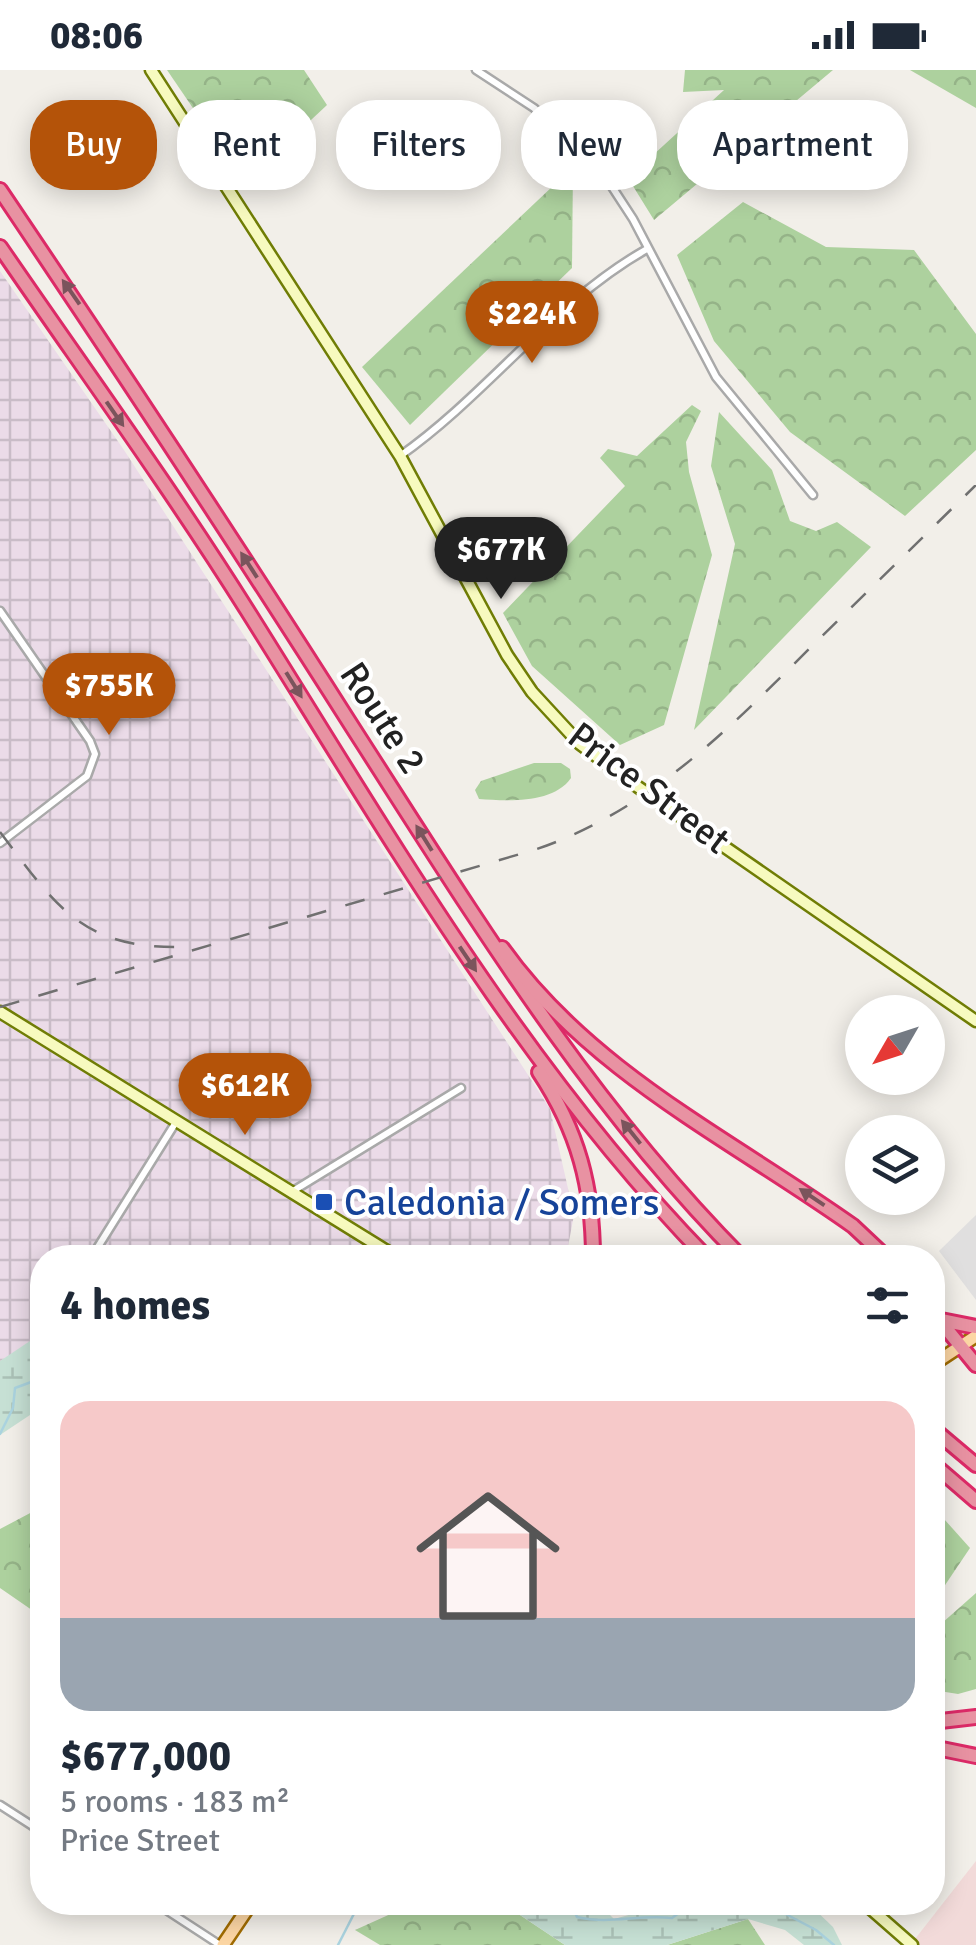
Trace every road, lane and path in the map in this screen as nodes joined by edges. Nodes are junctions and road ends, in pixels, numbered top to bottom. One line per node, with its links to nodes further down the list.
1 (151, 70): 6 (street, Price Street)
2 (476, 70): 5 (street)
3 (0, 190): 10 (highway, Route 2, one-way to 3)
4 (0, 247): 11 (highway, Route 2, one-way to 11)
5 (648, 249): 6 (street); 7 (street)
6 (400, 456): 13 (street, Price Street)
7 (813, 494)
8 (0, 610): 9 (street)
9 (0, 843)
10 (458, 893): 21 (highway, Route 2, one-way to 10); 22 (highway, one-way to 10)
11 (504, 1009): 19 (highway); 20 (highway, Route 2)
12 (0, 1012): 15 (street)
13 (976, 1021)
14 (461, 1088): 16 (street)
15 (176, 1121): 16 (street); 17 (street)
16 (294, 1191): 18 (street)
17 (99, 1245)
18 (378, 1245)
19 (593, 1245)
20 (695, 1245)
21 (730, 1245)
22 (874, 1245)
23 (945, 1318): 25 (highway)
24 (945, 1326): 27 (highway)
25 (976, 1327)
26 (976, 1336): 27 (main road)
27 (961, 1346): 28 (main road); 29 (highway)
28 (945, 1356)
29 (976, 1365)
30 (945, 1439): 31 (highway)
31 (976, 1464)
32 (945, 1474): 33 (highway)
33 (976, 1501)
34 (976, 1717): 35 (highway)
35 (945, 1721)
36 (945, 1750): 37 (highway)
37 (976, 1756)
38 (0, 1805): 39 (street)
39 (30, 1824)
40 (174, 1915): 43 (street)
41 (243, 1915): 43 (main road)
42 (878, 1915): 44 (street)
43 (221, 1945)
44 (912, 1945)

